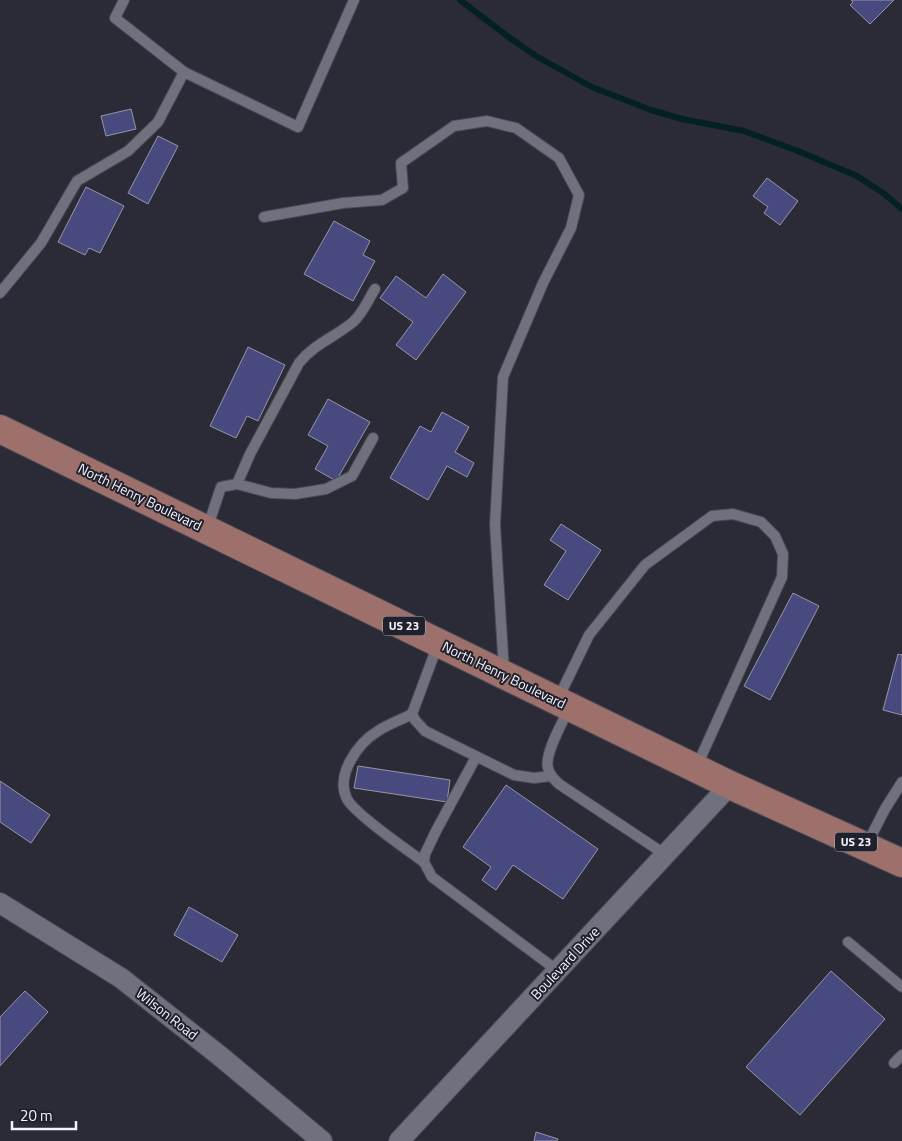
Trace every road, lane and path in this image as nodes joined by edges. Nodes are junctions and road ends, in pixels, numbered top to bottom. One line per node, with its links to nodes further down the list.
1 (124, 0): 3 (lane)
2 (354, 0): 3 (lane)
3 (184, 72): 6 (lane)
4 (264, 217): 12 (lane)
5 (375, 288): 9 (lane)
6 (0, 293)
7 (0, 429): 10 (main road, North Henry Boulevard / US 23)
8 (373, 438): 9 (lane)
9 (237, 484): 10 (lane)
10 (207, 530): 11 (main road, North Henry Boulevard / US 23)
11 (439, 643): 12 (main road, North Henry Boulevard / US 23); 14 (lane)
12 (504, 675): 13 (main road, North Henry Boulevard / US 23)
13 (563, 704): 16 (main road, North Henry Boulevard / US 23); 16 (lane); 17 (lane)
14 (412, 714): 15 (lane); 22 (lane)
15 (476, 757): 17 (lane); 22 (lane)
16 (696, 769): 19 (main road, North Henry Boulevard / US 23)
17 (551, 776): 21 (lane)
18 (902, 782): 20 (lane)
19 (730, 785): 20 (main road, North Henry Boulevard / US 23); 21 (street, Boulevard Drive)
20 (866, 847): 23 (main road, North Henry Boulevard / US 23)
21 (666, 855): 26 (street, Boulevard Drive)
22 (424, 862): 26 (lane)
23 (902, 863)
24 (3, 910): 30 (street, Wilson Road)
25 (848, 942): 27 (lane)
26 (558, 971): 31 (street, Boulevard Drive)
27 (902, 987)
28 (902, 1055): 29 (lane)
29 (894, 1063)
30 (322, 1141)
31 (399, 1141)

